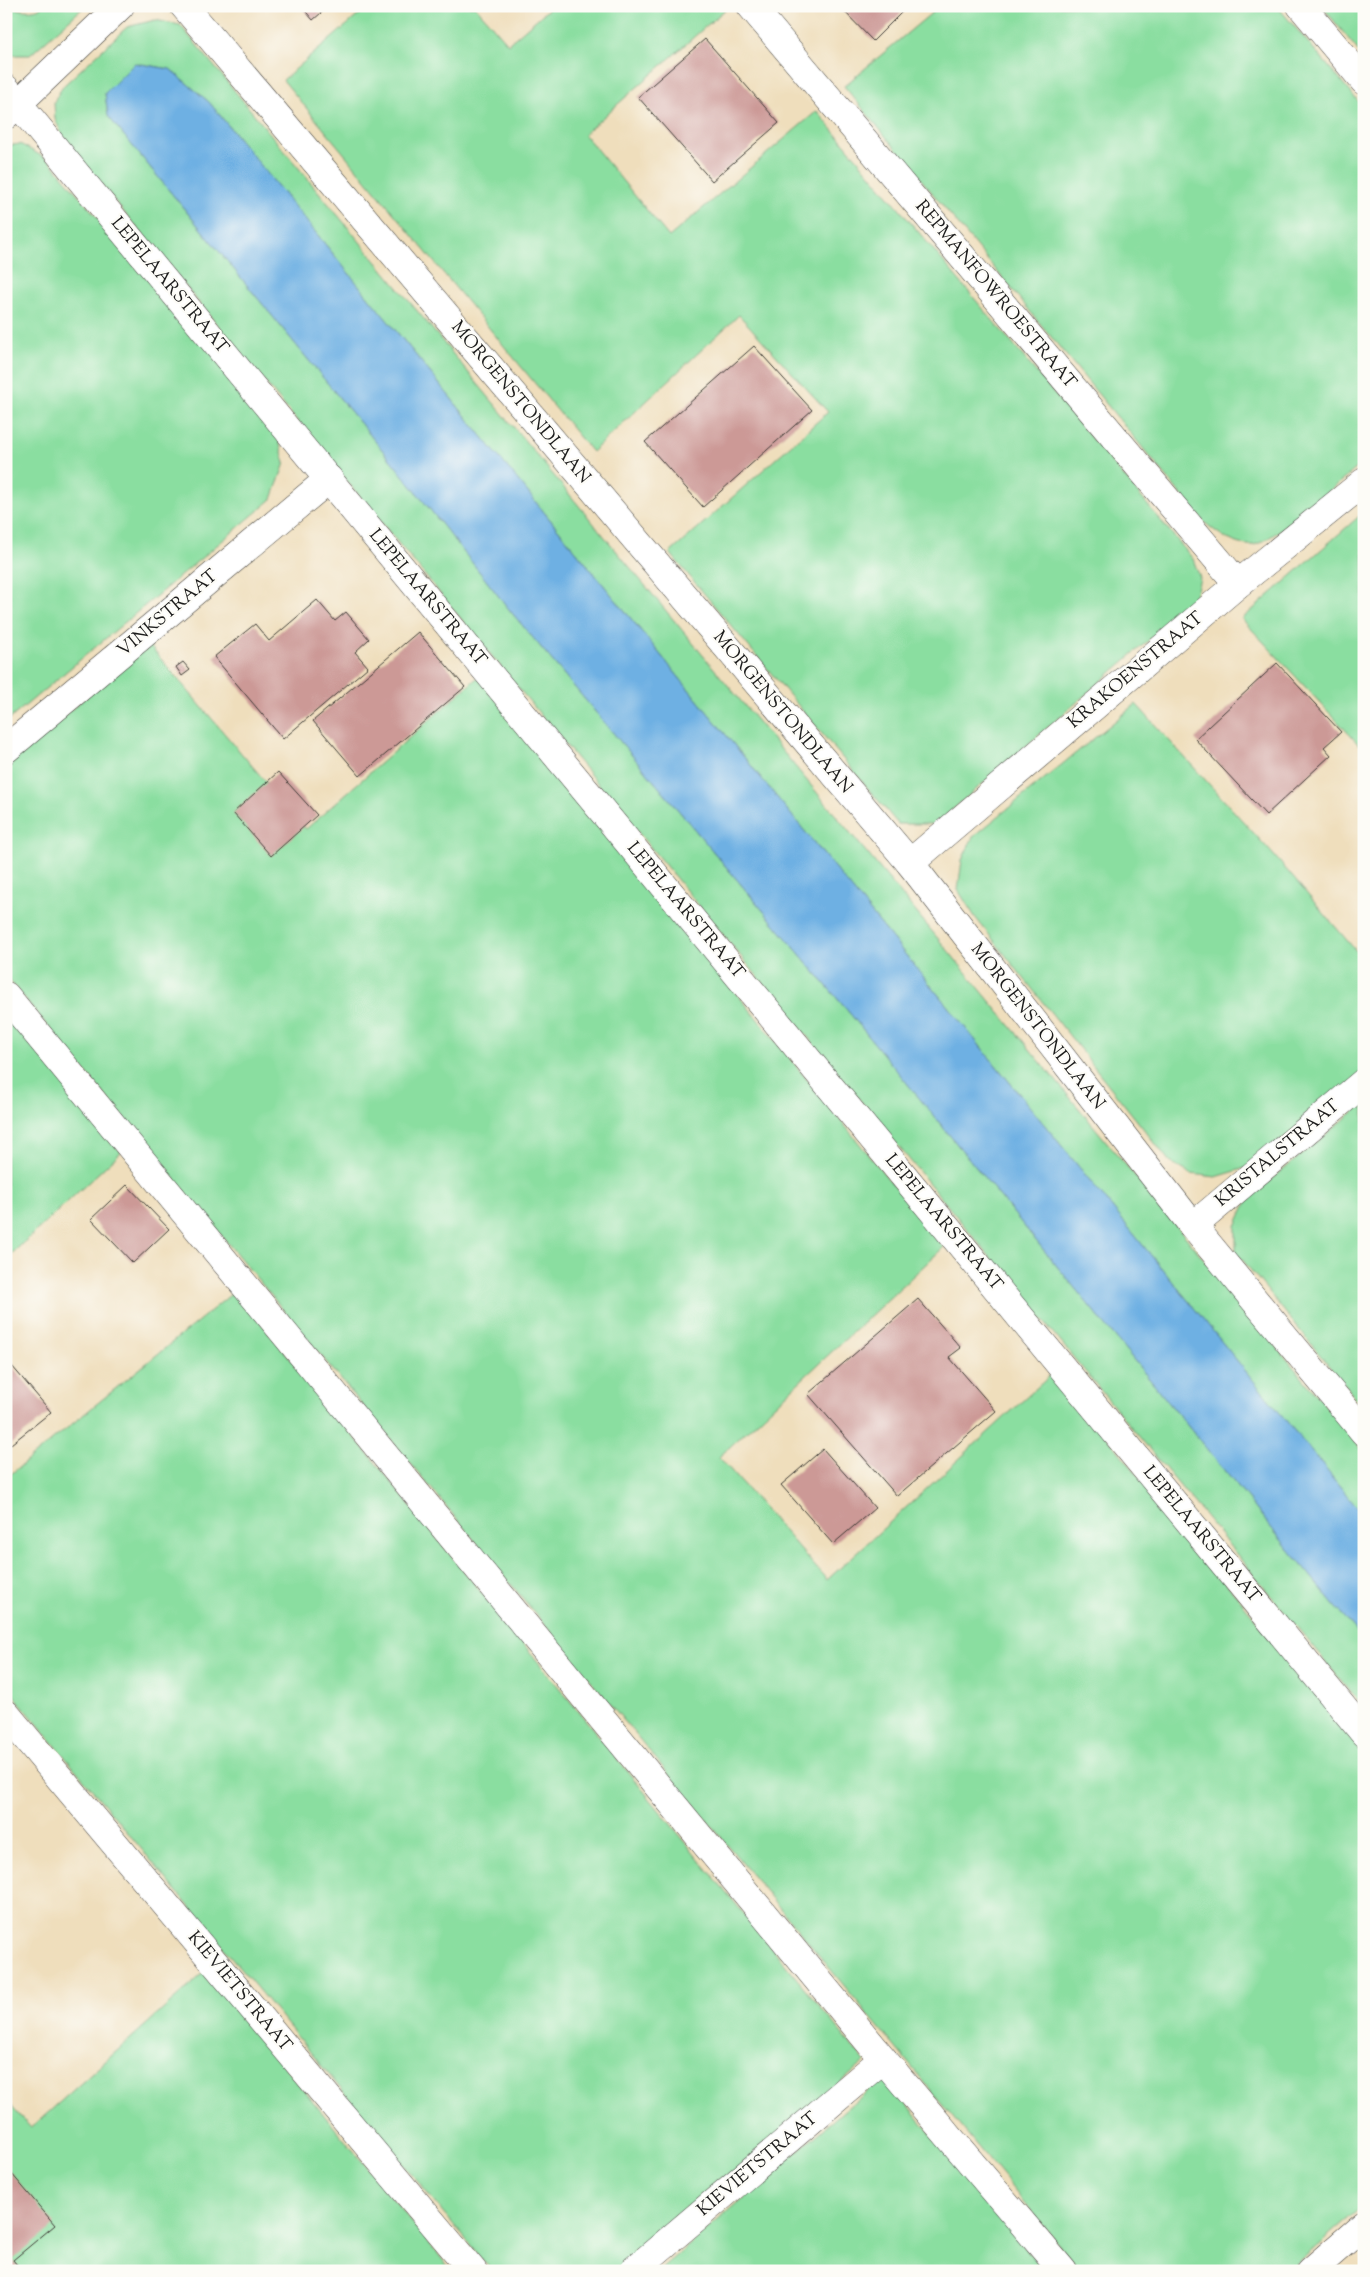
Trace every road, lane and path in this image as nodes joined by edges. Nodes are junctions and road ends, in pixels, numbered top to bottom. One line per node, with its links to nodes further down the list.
1 (120, 6): 6 (street)
2 (184, 6): 11 (street, MORGENSTONDLAAN)
3 (751, 6): 9 (street, REPMANFOWROESTRAAT)
4 (1301, 6): 5 (street)
5 (1364, 81)
6 (11, 103): 7 (street, LEPELAARSTRAAT)
7 (329, 479): 10 (street, VINKSTRAAT); 17 (street, LEPELAARSTRAAT)
8 (1364, 482): 9 (street, KRAKOENSTRAAT)
9 (1238, 584): 11 (street, KRAKOENSTRAAT)
10 (6, 750)
11 (910, 863): 14 (street, MORGENSTONDLAAN)
12 (6, 996): 18 (street)
13 (1364, 1082): 14 (street, KRISTALSTRAAT)
14 (1193, 1226): 15 (street, MORGENSTONDLAAN)
15 (1364, 1432)
16 (6, 1714): 20 (street, KIEVIETSTRAAT)
17 (1364, 1732)
18 (883, 2059): 21 (street, KIEVIETSTRAAT); 22 (street)
19 (1364, 2225): 23 (street)
20 (473, 2271)
21 (634, 2271)
22 (1063, 2271)
23 (1311, 2271)

